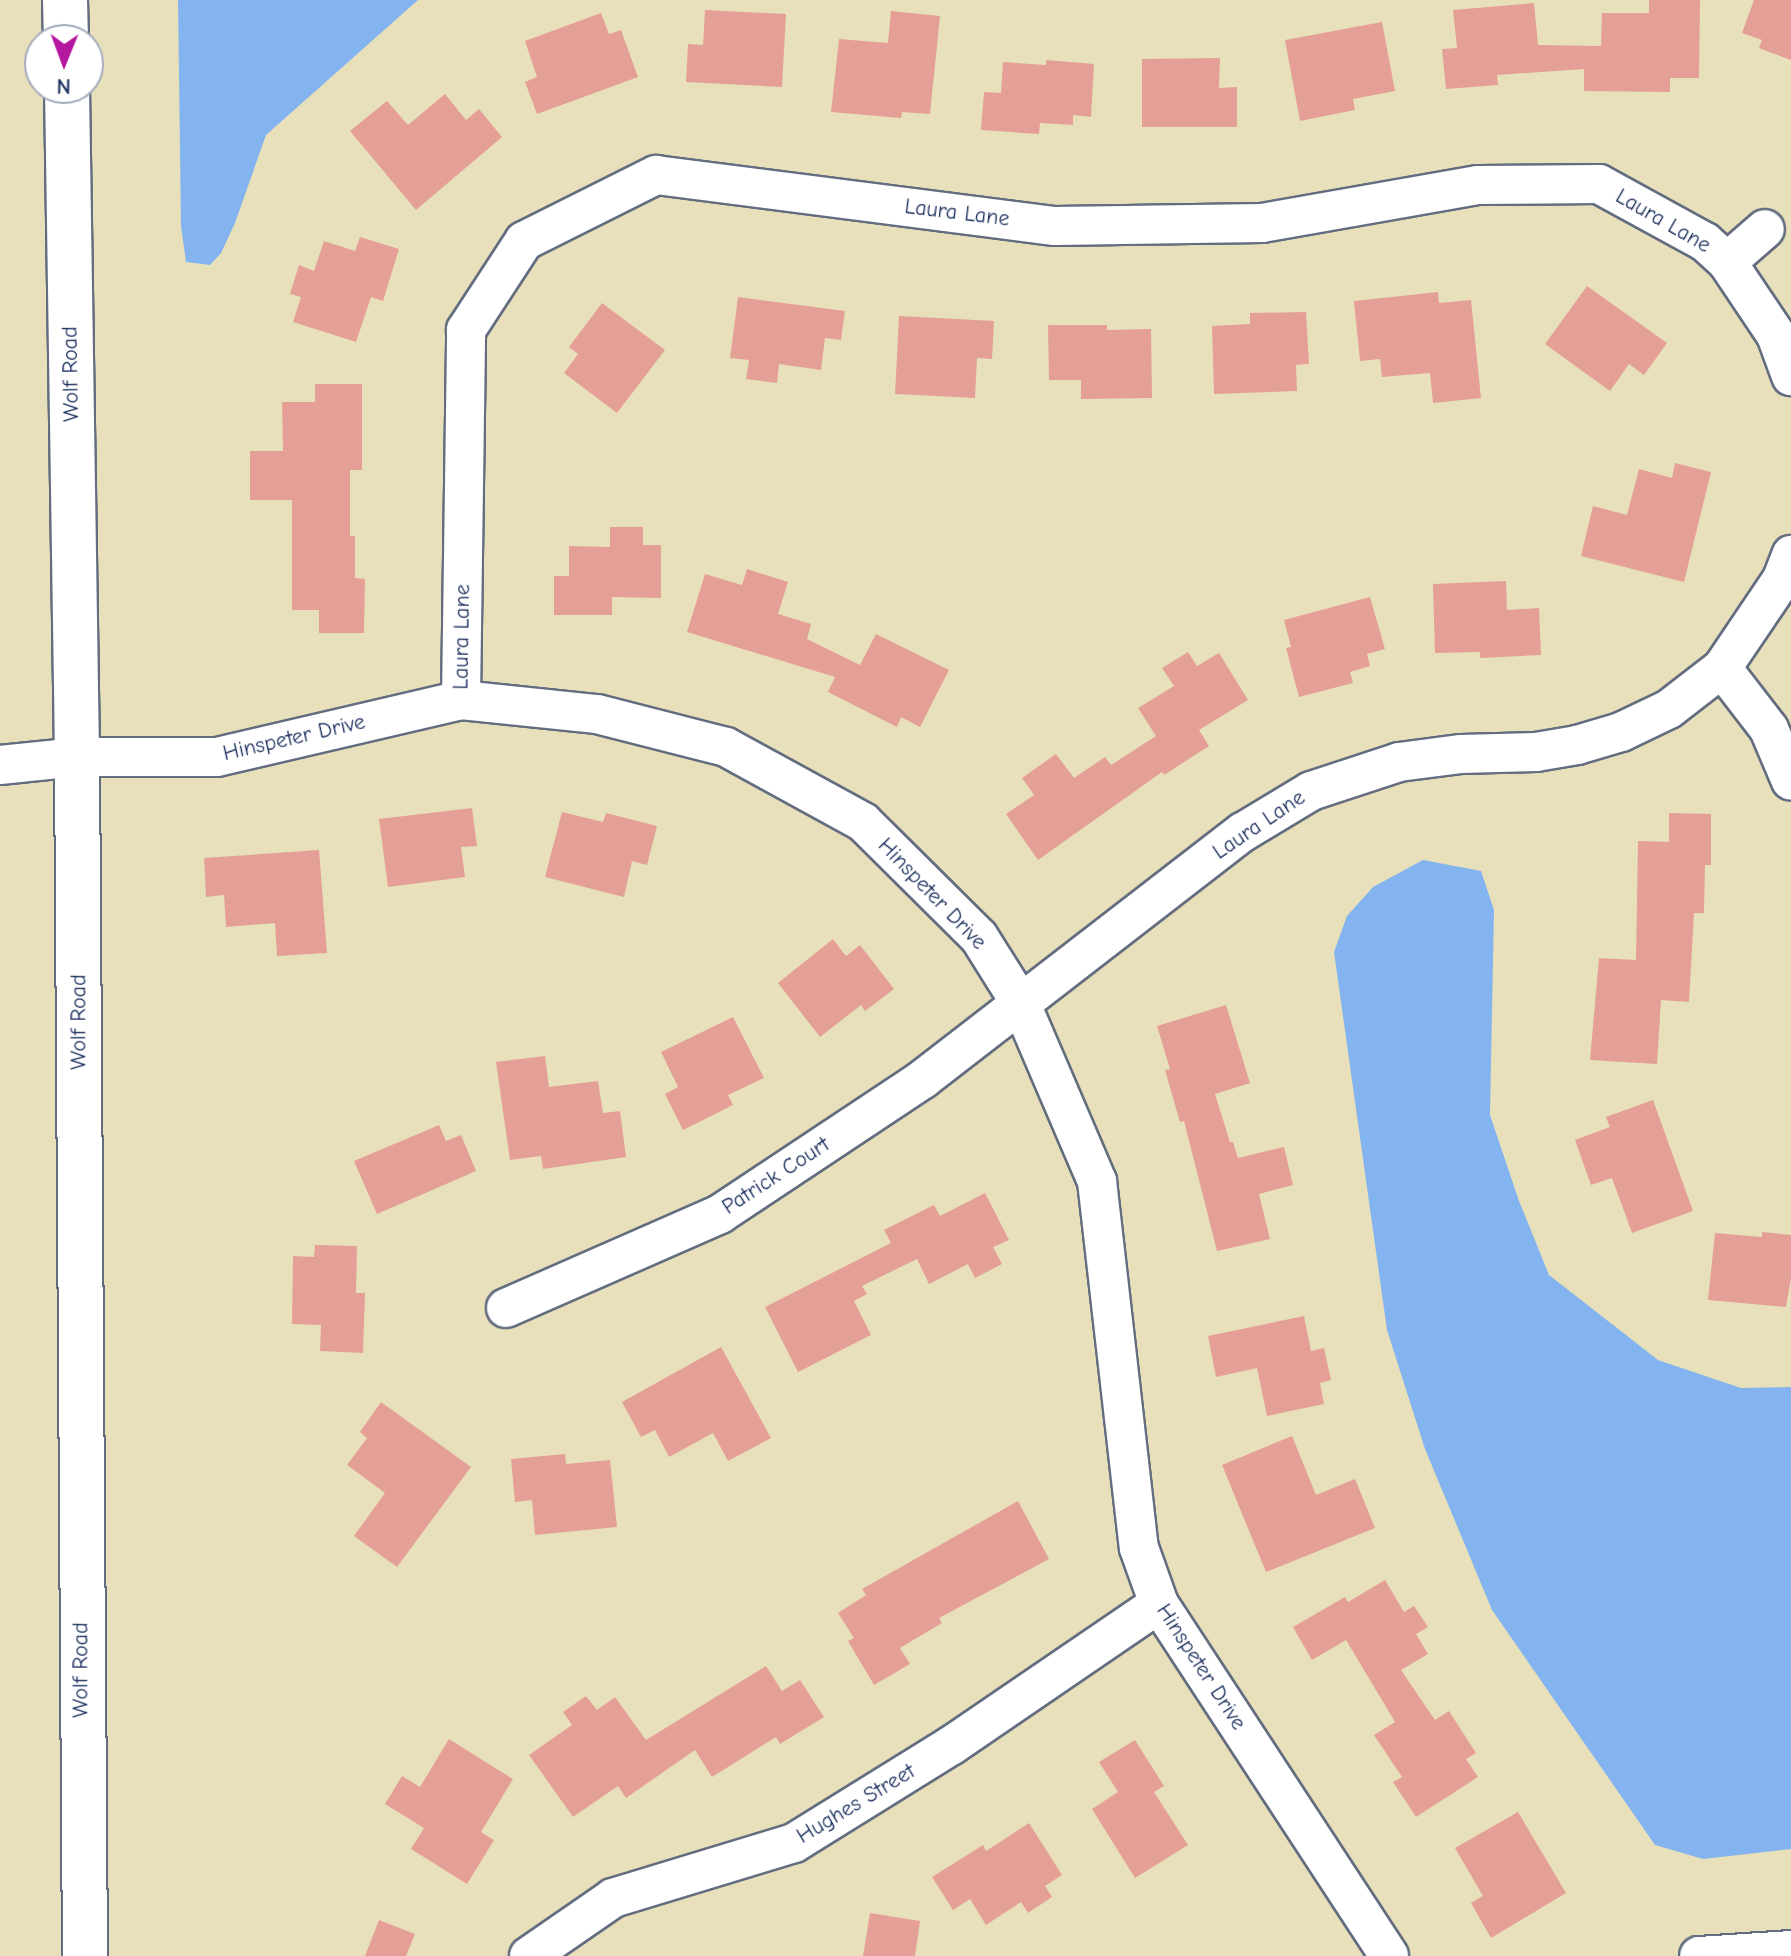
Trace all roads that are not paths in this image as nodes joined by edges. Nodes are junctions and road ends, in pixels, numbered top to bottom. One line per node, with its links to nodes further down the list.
1 (65, 0): 2 (main road)
2 (66, 24)
3 (67, 104): 10 (main road, Wolf Road)
4 (1765, 229): 5 (street)
5 (1727, 262): 6 (street, Laura Lane); 9 (street, Laura Lane)
6 (1791, 376)
7 (1791, 555): 8 (street, Laura Lane)
8 (1722, 668): 12 (street); 13 (street, Laura Lane)
9 (461, 700): 10 (street, Hinspeter Drive); 13 (street, Hinspeter Drive)
10 (77, 757): 11 (street, Hinspeter Drive); 17 (main road, Wolf Road)
11 (0, 765)
12 (1791, 781)
13 (1021, 1004): 14 (street, Patrick Court); 15 (street, Hinspeter Drive)
14 (506, 1308)
15 (1159, 1604): 18 (street, Hughes Street); 19 (street, Hinspeter Drive)
16 (1791, 1950): 20 (street)
17 (85, 1956)
18 (529, 1956)
19 (1389, 1956)
20 (1699, 1956)

